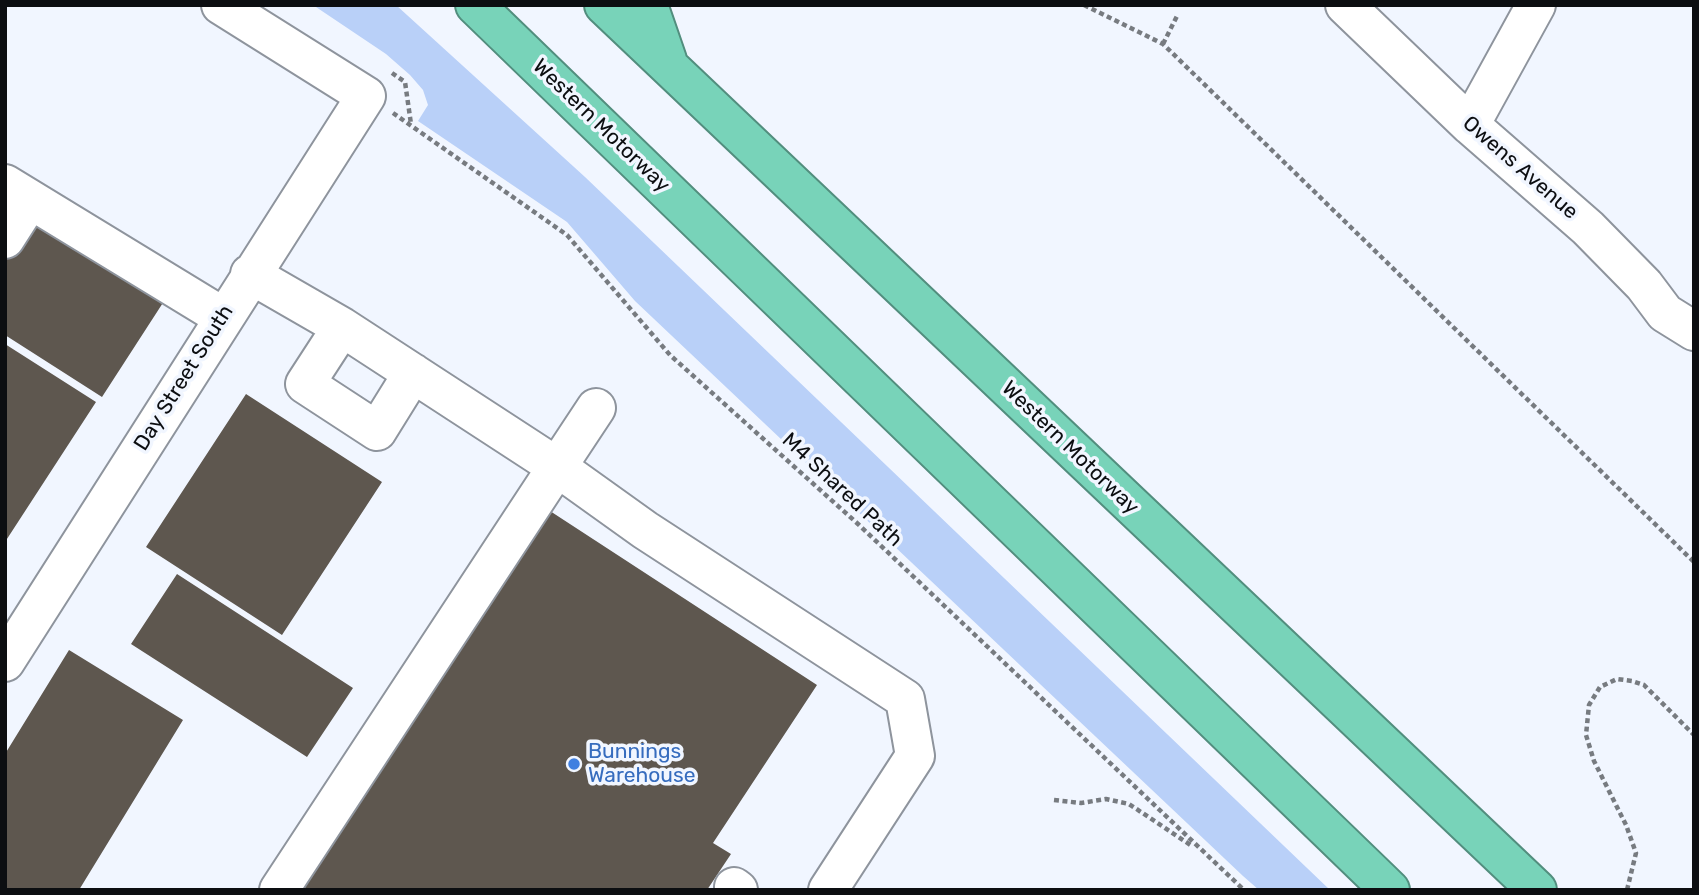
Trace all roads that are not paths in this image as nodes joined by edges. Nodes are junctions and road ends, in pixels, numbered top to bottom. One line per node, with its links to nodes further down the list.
1 (221, 5): 11 (street, Day Street South)
2 (475, 5): 21 (highway, Western Motorway)
3 (604, 5): 7 (highway, Western Motorway)
4 (648, 5): 7 (highway)
5 (1345, 5): 8 (street, Owens Avenue)
6 (1536, 5): 8 (street)
7 (669, 65): 22 (highway, Western Motorway)
8 (1470, 125): 14 (street, Owens Avenue)
9 (18, 192): 10 (street); 12 (street)
10 (5, 239)
11 (250, 274): 12 (street, Day Street South); 13 (street)
12 (223, 317): 18 (street, Day Street South)
13 (342, 327): 15 (street); 15 (street)
14 (1692, 327)
15 (413, 373): 17 (street)
16 (596, 408): 17 (street)
17 (557, 467): 19 (street); 20 (street)
18 (5, 662)
19 (279, 890)
20 (828, 890)
21 (1390, 890)
22 (1537, 890)

